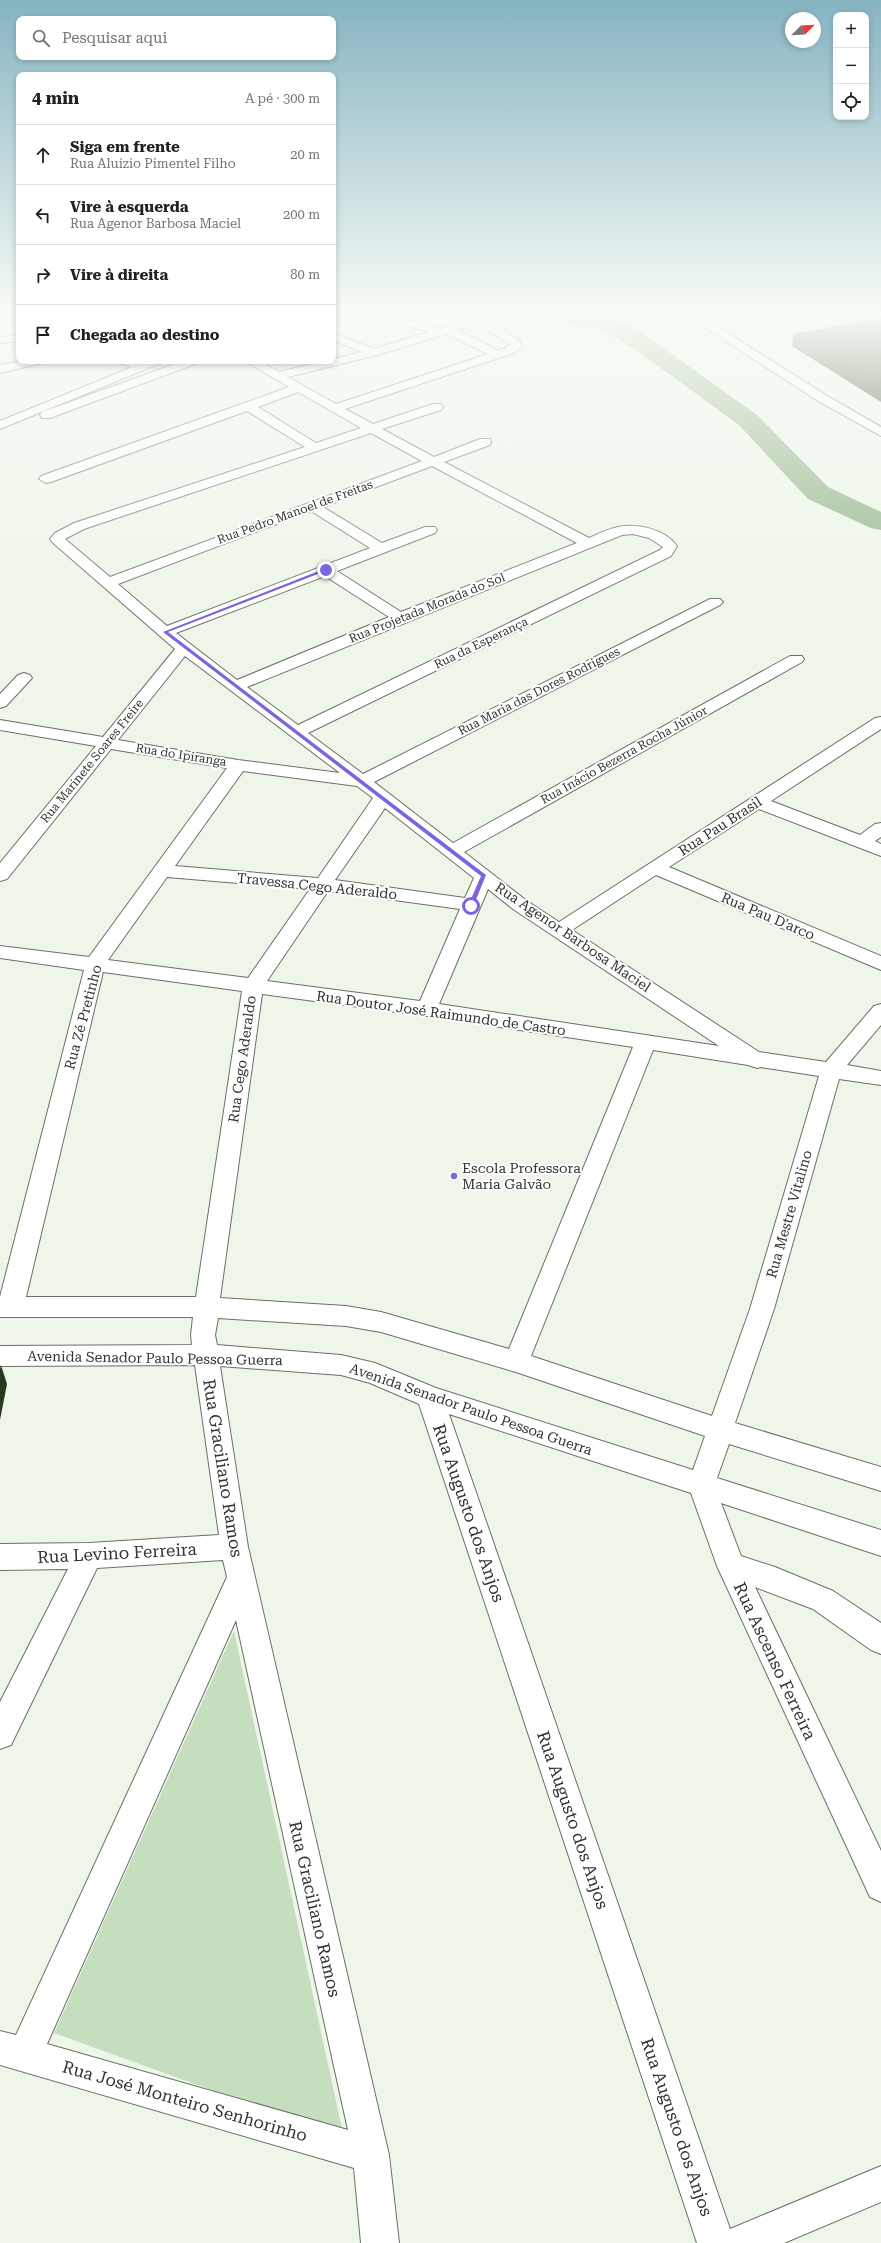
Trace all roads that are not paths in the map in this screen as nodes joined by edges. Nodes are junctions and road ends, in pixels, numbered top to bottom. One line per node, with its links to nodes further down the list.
1 (25, 415): 7 (street)
2 (224, 415): 13 (street)
3 (262, 415): 11 (street)
4 (346, 415): 8 (street)
5 (414, 415): 8 (street)
6 (851, 415): 9 (street)
7 (0, 425)
8 (371, 429): 11 (street); 12 (street)
9 (881, 432)
10 (485, 442): 12 (street, Rua Pedro Manoel de Freitas)
11 (314, 448): 20 (street, Rua Agenor Barbosa Maciel)
12 (433, 461): 14 (street, Rua Pedro Manoel de Freitas); 16 (street)
13 (46, 479)
14 (312, 506): 17 (street); 20 (street, Rua Pedro Manoel de Freitas)
15 (430, 530): 17 (street)
16 (588, 543): 18 (street, Rua Projetada Morada do Sol); 22 (street, Rua Projetada Morada do Sol)
17 (381, 549): 19 (street)
18 (666, 553): 31 (street, Rua da Esperança)
19 (326, 570): 22 (street); 23 (street)
20 (106, 583): 23 (street, Rua Agenor Barbosa Maciel)
21 (716, 602): 34 (street, Rua Maria das Dores Rodrigues)
22 (400, 618): 27 (street, Rua Projetada Morada do Sol)
23 (165, 632): 24 (street, Rua Agenor Barbosa Maciel)
24 (184, 648): 27 (street, Rua Agenor Barbosa Maciel); 32 (street, Rua Marinete Soares Freire)
25 (796, 659): 40 (street, Rua Inácio Bezerra Rocha Júnior)
26 (24, 678): 28 (street)
27 (236, 686): 31 (street, Rua Agenor Barbosa Maciel)
28 (0, 703)
29 (881, 722): 36 (street, Rua Pau Brasil)
30 (0, 725): 32 (street, Rua do Ipiranga)
31 (297, 732): 34 (street, Rua Agenor Barbosa Maciel)
32 (107, 743): 33 (street, Rua do Ipiranga); 43 (street, Rua Marinete Soares Freire)
33 (238, 765): 34 (street, Rua do Ipiranga); 42 (street, Rua Zé Pretinho)
34 (362, 781): 35 (street, Rua Agenor Barbosa Maciel)
35 (382, 797): 40 (street, Rua Agenor Barbosa Maciel); 45 (street, Rua Cego Aderaldo)
36 (758, 802): 38 (street); 41 (street, Rua Pau Brasil)
37 (881, 828): 38 (street)
38 (862, 843): 39 (street)
39 (881, 850)
40 (453, 852): 44 (street, Rua Agenor Barbosa Maciel)
41 (655, 868): 47 (street, Rua Pau Brasil); 50 (street, Rua Pau D'arco)
42 (162, 871): 45 (street, Travessa Cego Aderaldo); 49 (street, Rua Zé Pretinho)
43 (0, 875)
44 (484, 876): 46 (street); 47 (street, Rua Agenor Barbosa Maciel)
45 (323, 884): 46 (street, Travessa Cego Aderaldo); 51 (street, Rua Cego Aderaldo)
46 (471, 906): 52 (street)
47 (559, 930): 55 (street, Rua Agenor Barbosa Maciel)
48 (0, 952): 49 (street, Rua Doutor José Raimundo de Castro)
49 (95, 964): 51 (street, Rua Doutor José Raimundo de Castro); 58 (street, Rua Zé Pretinho)
50 (881, 964)
51 (253, 986): 52 (street, Rua Doutor José Raimundo de Castro); 59 (street, Rua Cego Aderaldo)
52 (427, 1009): 54 (street, Rua Doutor José Raimundo de Castro)
53 (881, 1011): 56 (street, Rua Mestre Vitalino)
54 (645, 1043): 55 (street, Rua Doutor José Raimundo de Castro); 61 (street)
55 (757, 1061): 56 (street, Rua Doutor José Raimundo de Castro)
56 (830, 1071): 57 (street, Rua Doutor José Raimundo de Castro); 63 (street, Rua Mestre Vitalino)
57 (881, 1078)
58 (5, 1307): 59 (street, Avenida Senador Paulo Pessoa Guerra)
59 (205, 1333): 60 (street, Avenida Senador Paulo Pessoa Guerra); 61 (street, Avenida Senador Paulo Pessoa Guerra); 62 (street, Avenida Senador Paulo Pessoa Guerra); 67 (street, Rua Graciliano Ramos)
60 (0, 1356)
61 (516, 1362): 63 (street, Avenida Senador Paulo Pessoa Guerra)
62 (430, 1397): 65 (street, Avenida Senador Paulo Pessoa Guerra); 79 (street, Rua Augusto dos Anjos)
63 (721, 1430): 64 (street, Avenida Senador Paulo Pessoa Guerra); 65 (street)
64 (881, 1479)
65 (701, 1485): 66 (street, Avenida Senador Paulo Pessoa Guerra); 70 (street, Rua Ascenso Ferreira)
66 (881, 1543)
67 (234, 1547): 68 (street, Rua Levino Ferreira); 71 (street, Rua Graciliano Ramos)
68 (89, 1556): 69 (street, Rua Levino Ferreira); 73 (street)
69 (0, 1557)
70 (731, 1566): 72 (street); 74 (street, Rua Ascenso Ferreira)
71 (241, 1577): 75 (street, Rua Graciliano Ramos); 76 (street, Rua Graciliano Ramos)
72 (881, 1640)
73 (0, 1734)
74 (881, 1886)
75 (12, 2051): 76 (street, Rua José Monteiro Senhorinho)
76 (371, 2155): 78 (street, Rua Graciliano Ramos)
77 (881, 2184): 80 (street)
78 (380, 2243)
79 (716, 2243)
80 (740, 2243)

